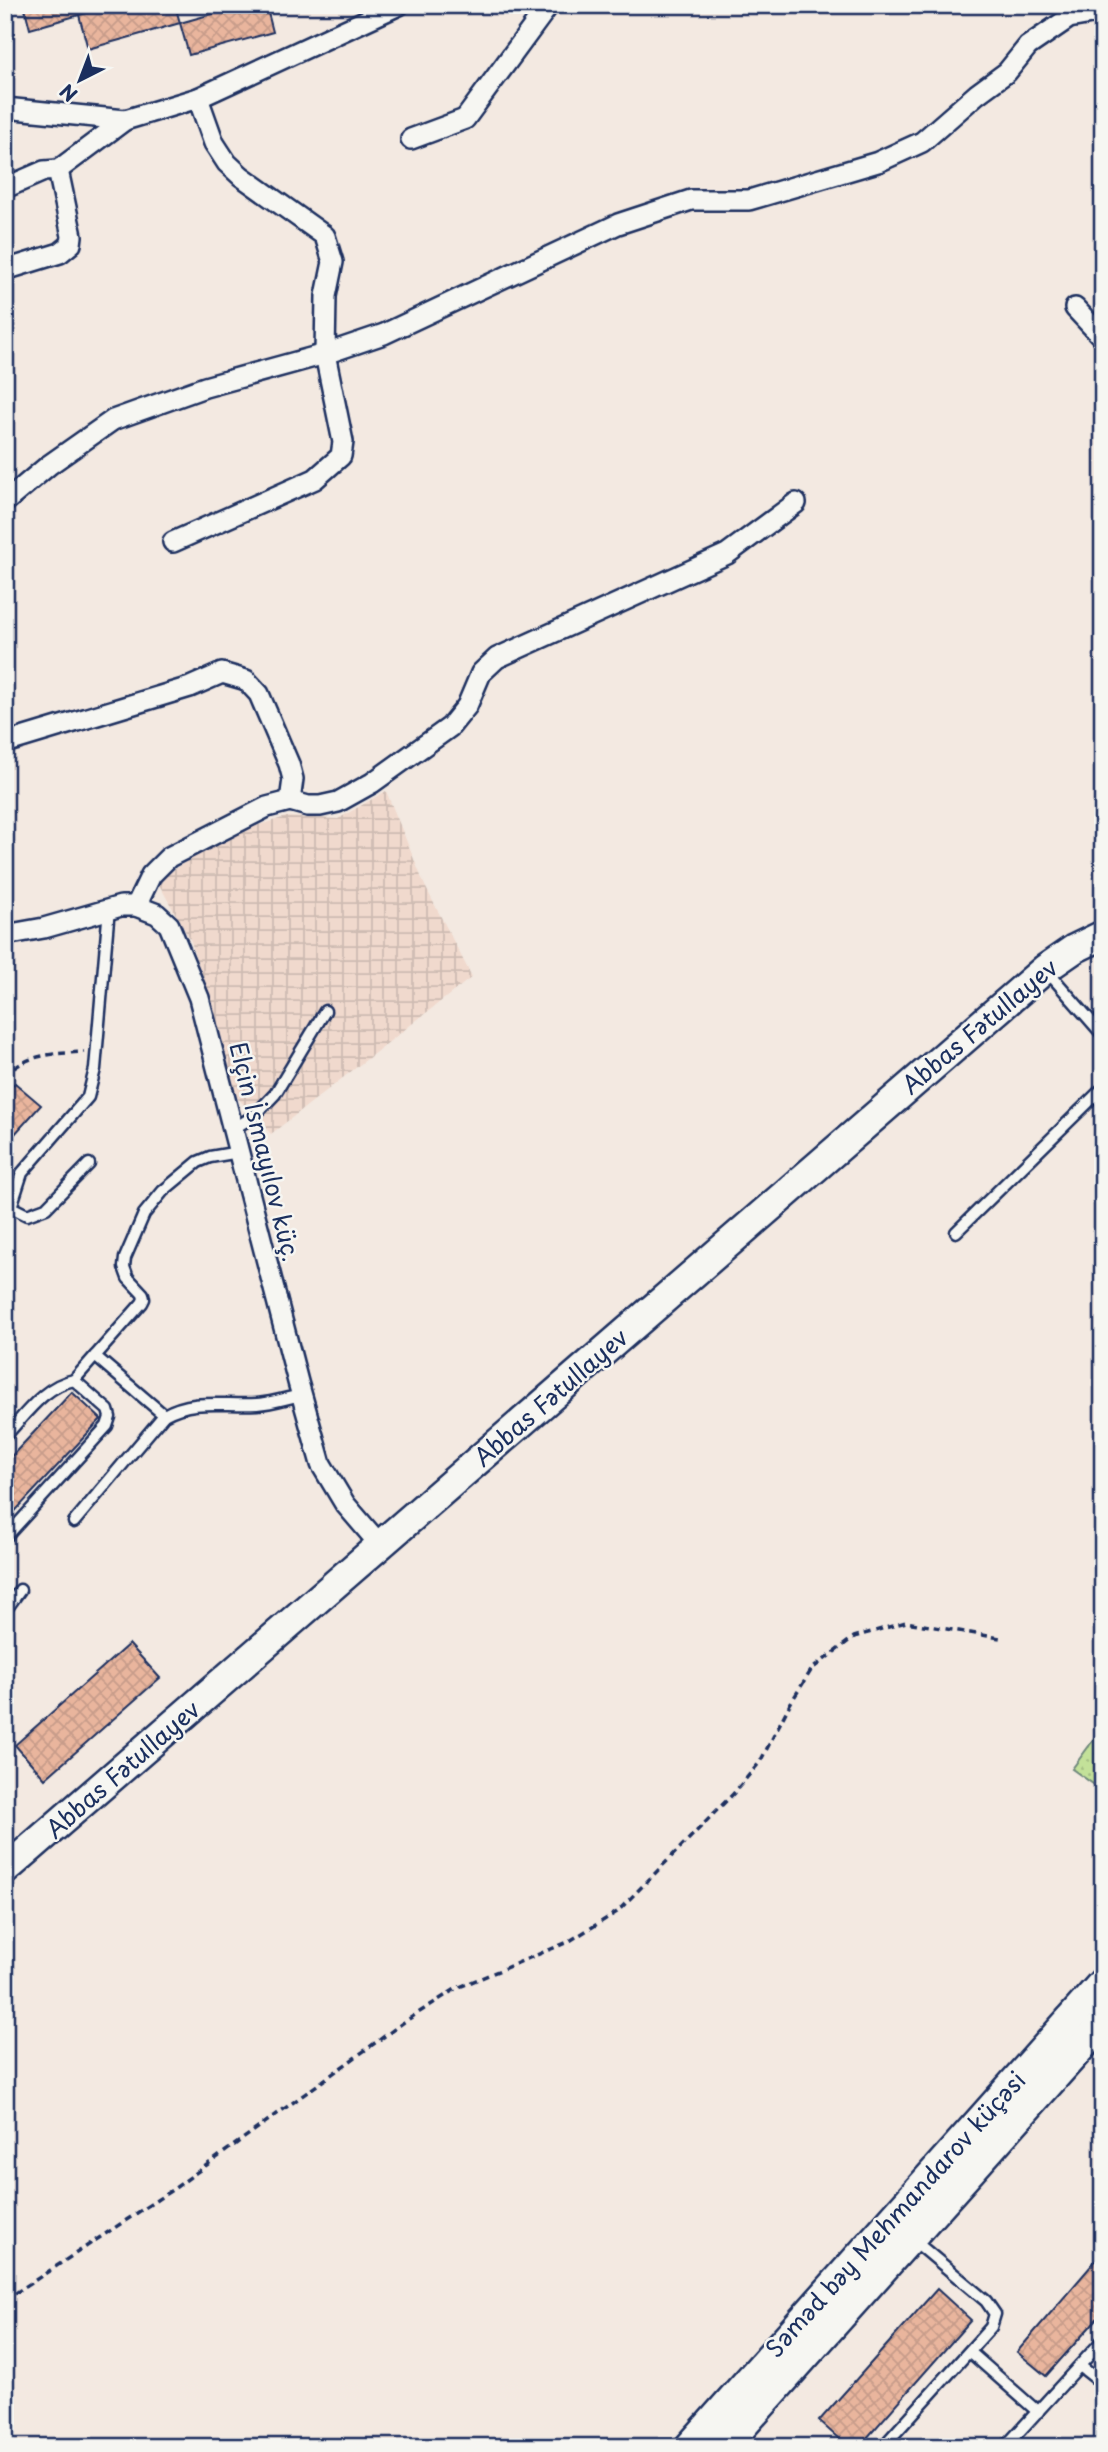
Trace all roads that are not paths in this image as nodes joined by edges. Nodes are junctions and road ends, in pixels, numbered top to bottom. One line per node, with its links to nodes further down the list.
1 (399, 5): 5 (street)
2 (549, 5): 8 (street)
3 (1067, 12): 4 (street); 14 (street)
4 (1103, 12)
5 (198, 98): 7 (street); 14 (street)
6 (5, 108): 7 (street)
7 (125, 120): 9 (street)
8 (411, 139)
9 (58, 170): 10 (street); 11 (street)
10 (5, 188)
11 (5, 270)
12 (1075, 308): 13 (street)
13 (1103, 338)
14 (325, 354): 15 (street); 17 (street)
15 (5, 502)
16 (796, 503): 19 (street)
17 (173, 542)
18 (5, 743): 19 (street)
19 (290, 801): 20 (street)
20 (136, 906): 21 (street); 28 (street, Elçin İsmayılov küç.)
21 (109, 908): 22 (street); 31 (lane)
22 (5, 935)
23 (1103, 935): 24 (main road, Abbas Fətullayev)
24 (1045, 969): 26 (lane); 40 (main road, Abbas Fətullayev)
25 (325, 1011): 28 (lane)
26 (1103, 1035)
27 (1103, 1088): 32 (lane)
28 (233, 1129): 29 (street, Elçin İsmayılov küç.)
29 (239, 1152): 33 (lane); 35 (street, Elçin İsmayılov küç.)
30 (89, 1164): 31 (lane)
31 (8, 1211)
32 (956, 1232)
33 (95, 1356): 34 (lane); 36 (lane)
34 (74, 1380): 37 (lane); 39 (lane)
35 (301, 1395): 36 (lane); 40 (street, Elçin İsmayılov küç.)
36 (164, 1415): 38 (lane)
37 (5, 1436)
38 (74, 1522)
39 (5, 1538)
40 (381, 1546): 43 (main road, Abbas Fətullayev)
41 (20, 1590): 42 (lane)
42 (5, 1612)
43 (10, 1862)
44 (1103, 1982): 52 (main road, Səməd bəy Mehmandarov küçəsi)
45 (1103, 2024): 46 (main road, Səməd bəy Mehmandarov küçəsi)
46 (911, 2238): 48 (lane); 53 (main road, Səməd bəy Mehmandarov küçəsi)
47 (1103, 2340): 49 (lane)
48 (970, 2352): 51 (lane); 54 (lane)
49 (1080, 2366): 50 (lane); 51 (lane)
50 (1103, 2384)
51 (1038, 2412): 55 (lane)
52 (689, 2447)
53 (724, 2447)
54 (887, 2447)
55 (1005, 2447)

